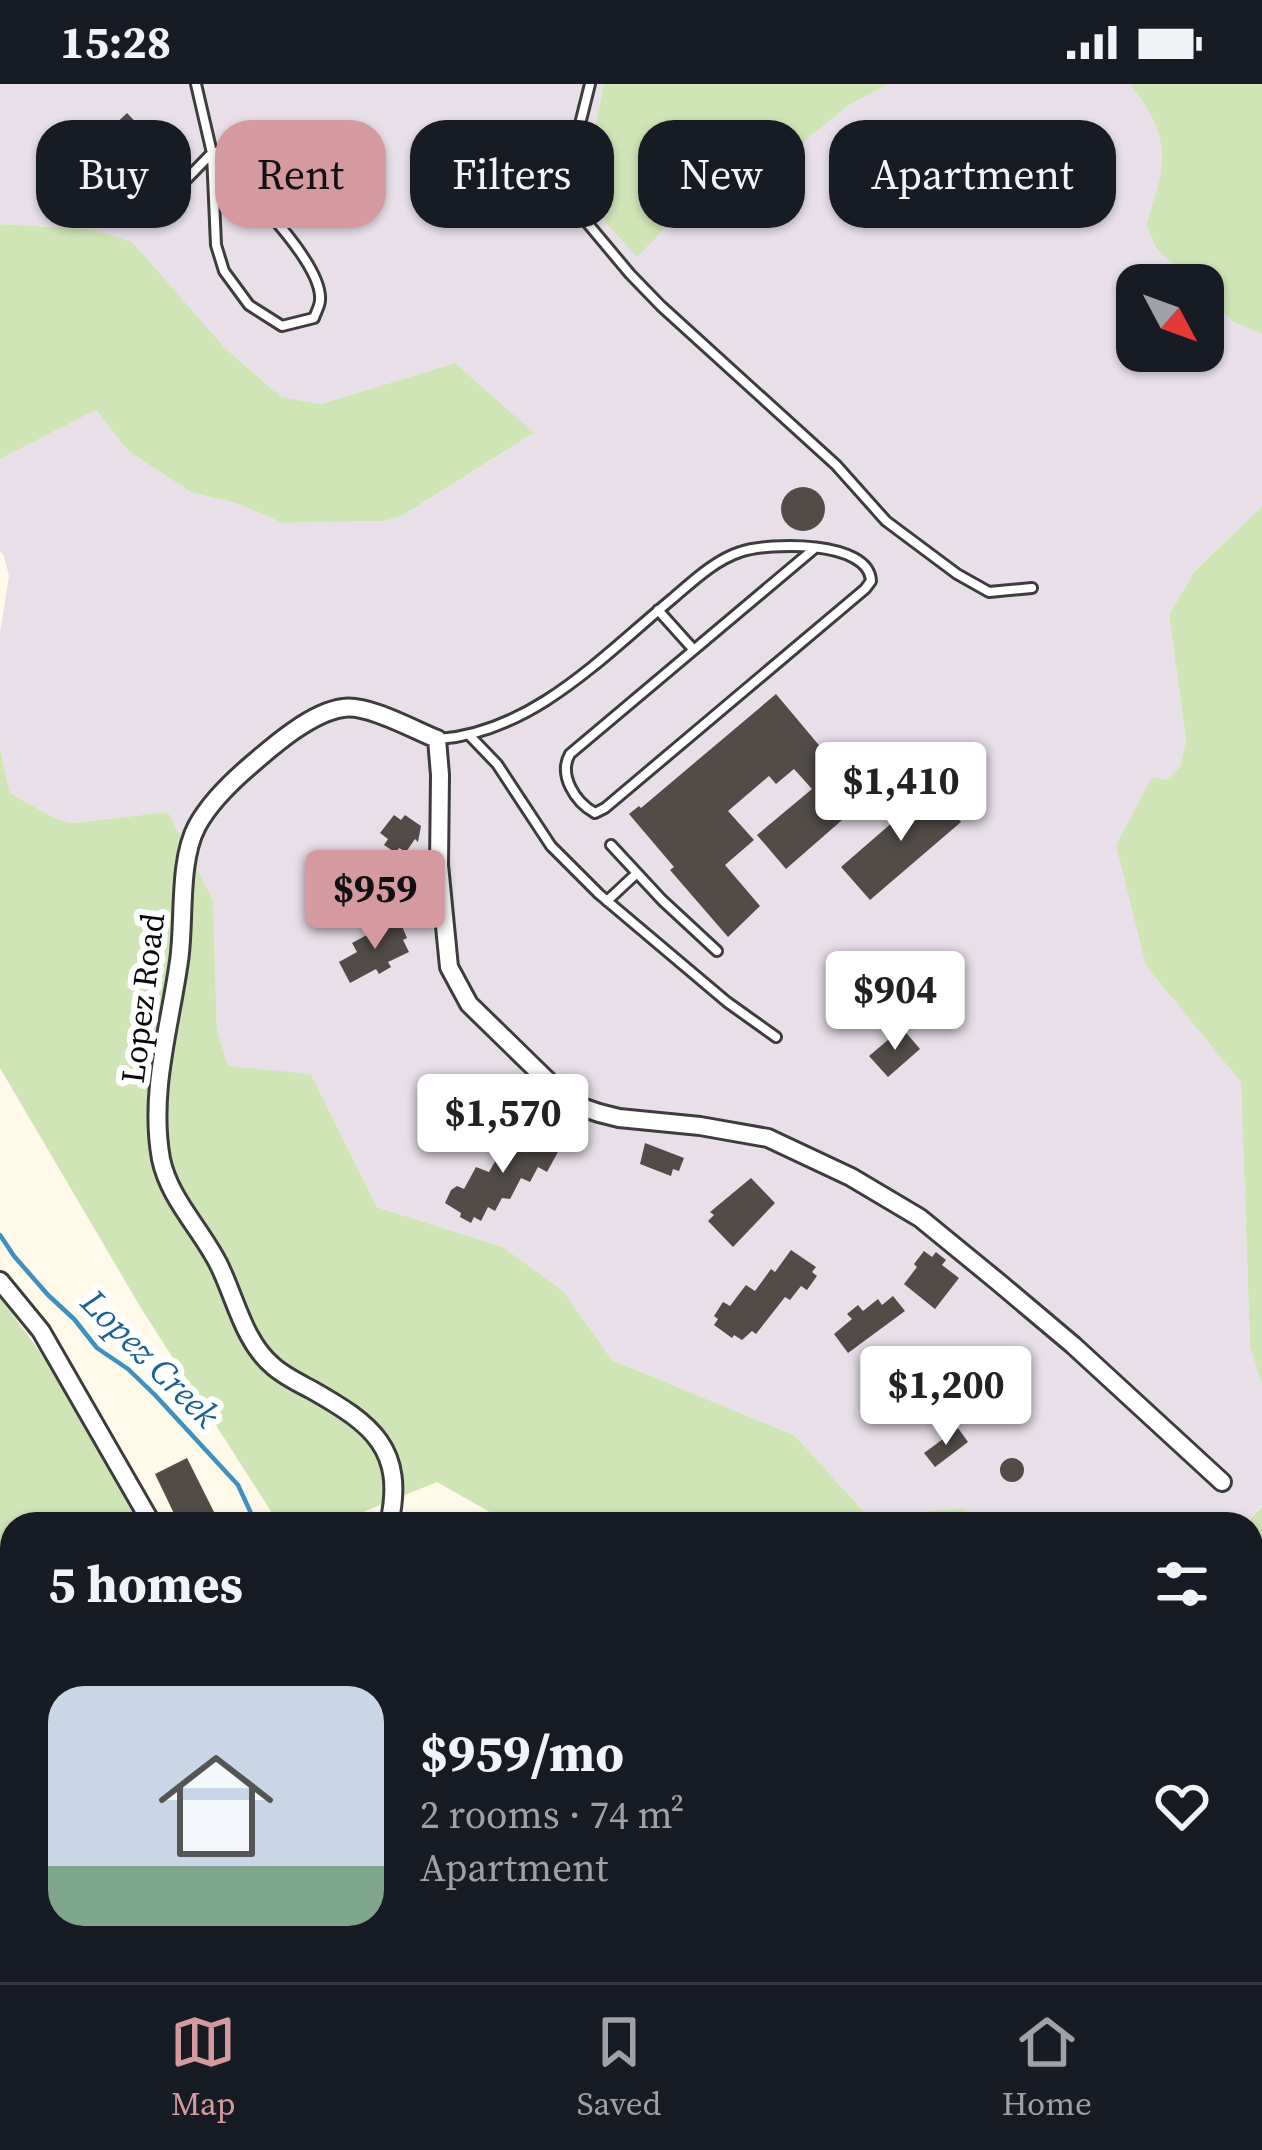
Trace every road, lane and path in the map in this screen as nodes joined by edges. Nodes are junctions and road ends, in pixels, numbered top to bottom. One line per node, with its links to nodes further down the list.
1 (196, 84): 4 (lane)
2 (590, 84): 7 (lane)
3 (215, 152): 4 (lane)
4 (212, 153): 4 (lane); 5 (lane)
5 (191, 175)
6 (815, 548): 8 (lane); 9 (lane); 9 (lane)
7 (1032, 588)
8 (658, 610): 9 (lane); 10 (lane)
9 (693, 650)
10 (471, 736): 11 (lane); 14 (lane)
11 (437, 739): 18 (street); 20 (street, Lopez Road)
12 (611, 844): 13 (lane)
13 (637, 873): 14 (lane); 15 (lane)
14 (607, 902): 16 (lane)
15 (716, 951)
16 (776, 1037)
17 (0, 1281): 19 (street)
18 (1222, 1482)
19 (145, 1512)
20 (392, 1512)

